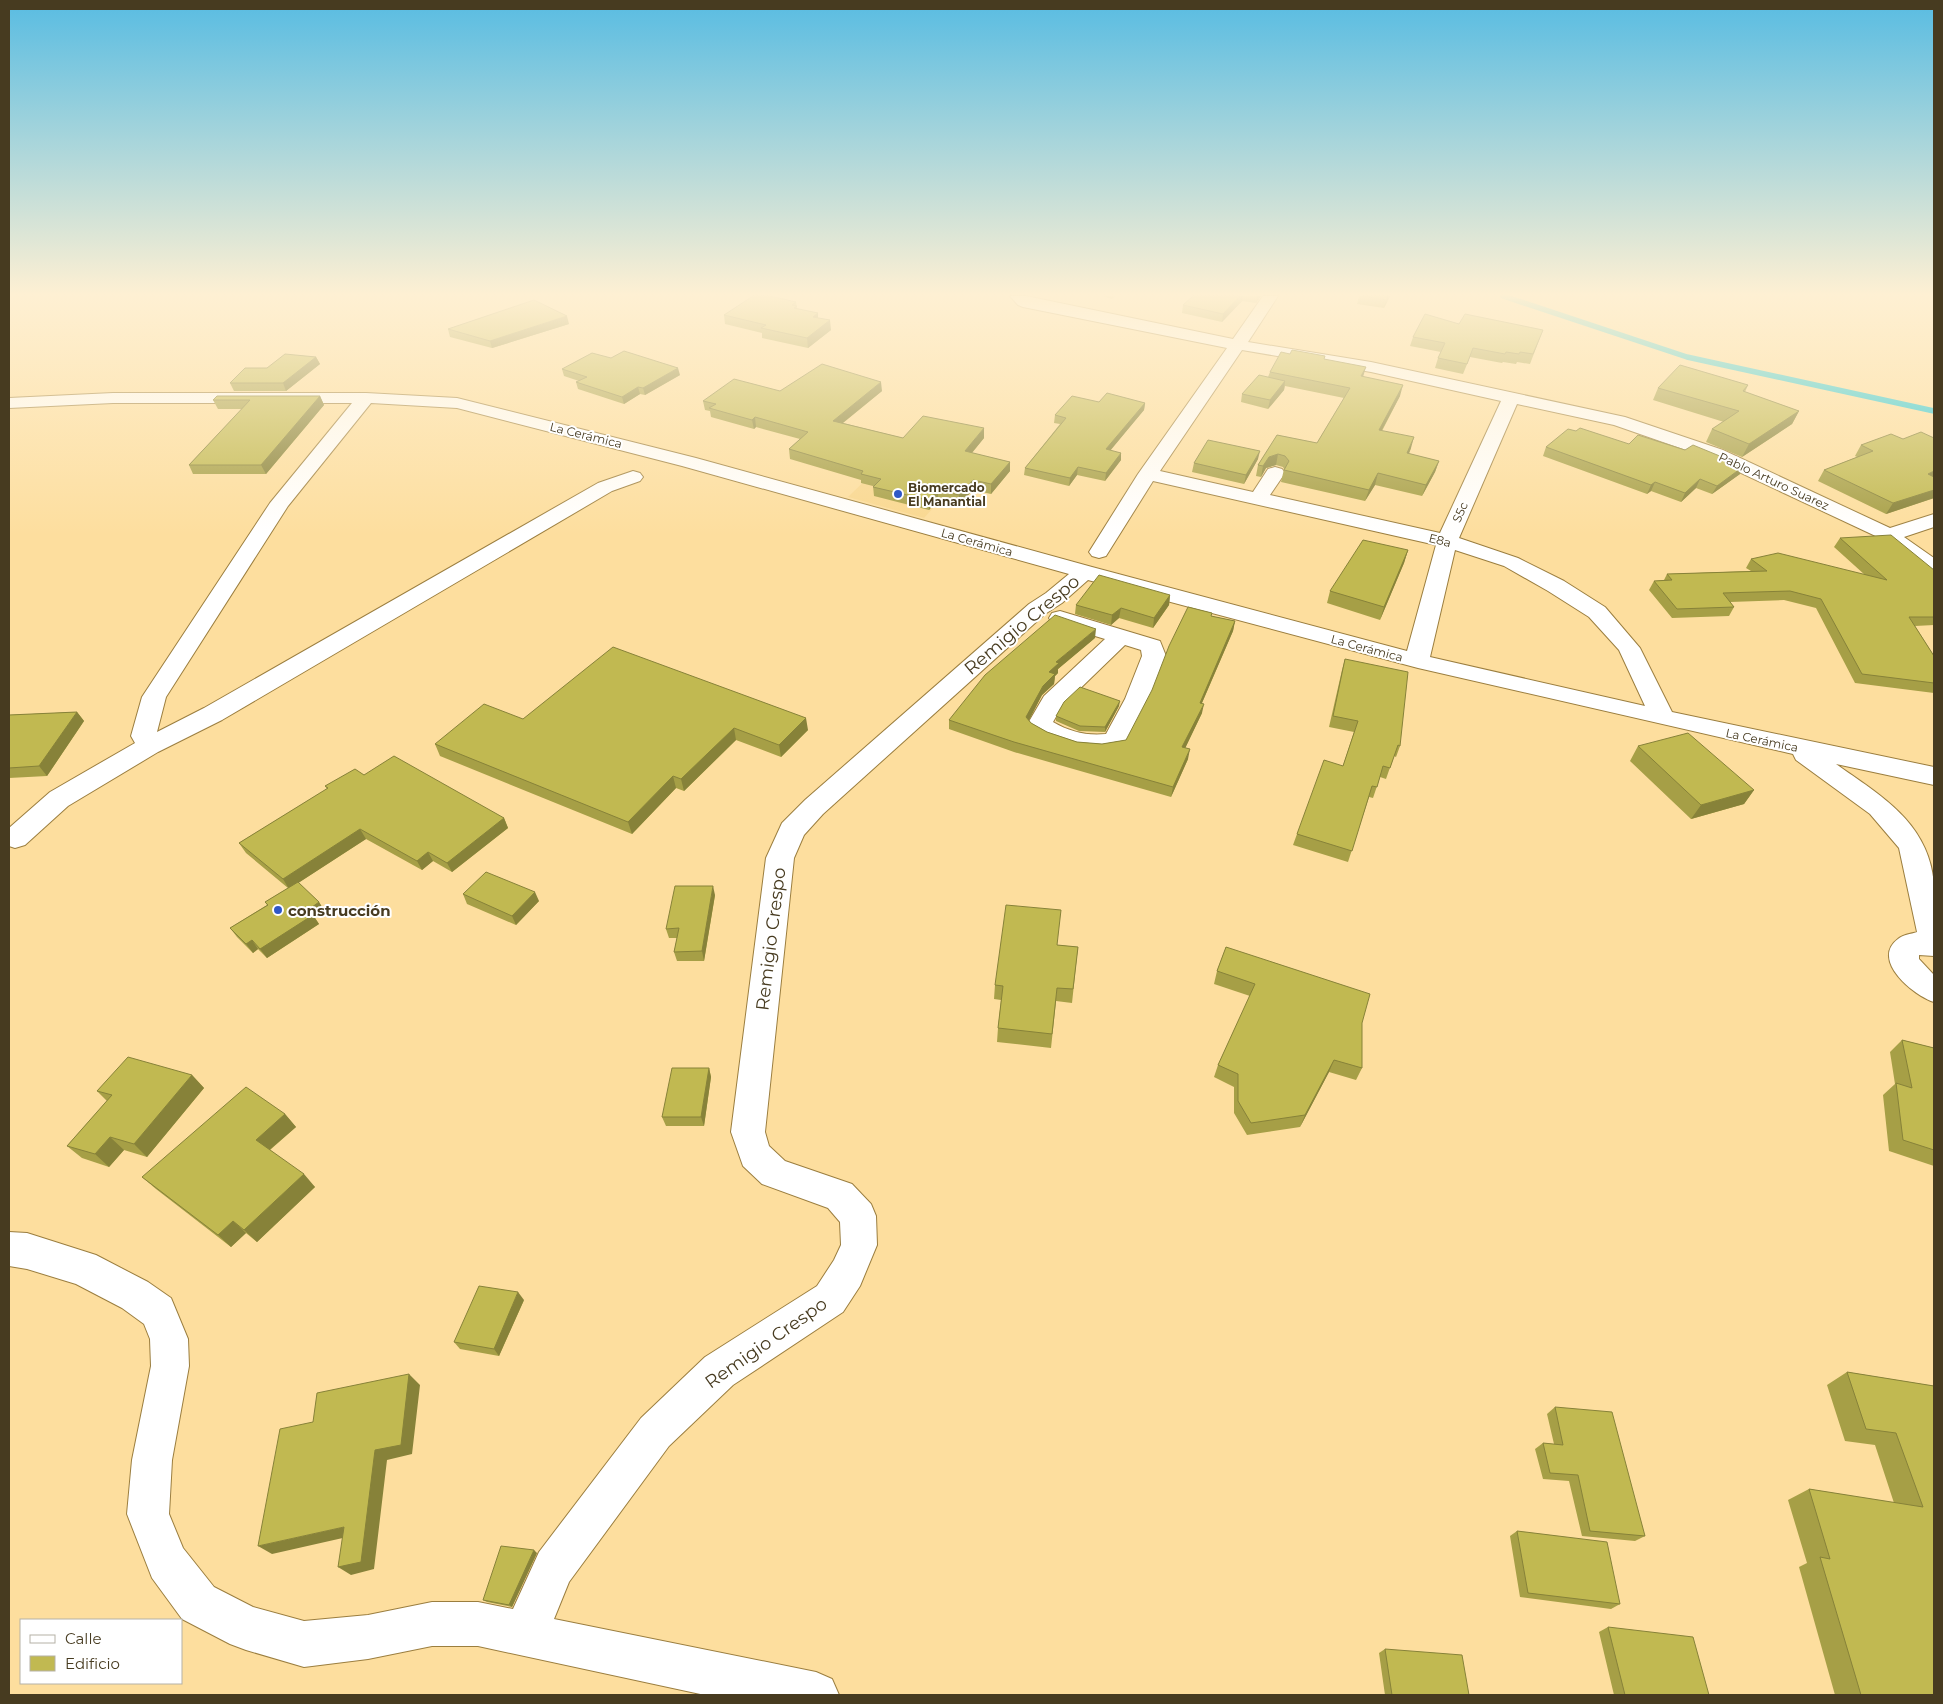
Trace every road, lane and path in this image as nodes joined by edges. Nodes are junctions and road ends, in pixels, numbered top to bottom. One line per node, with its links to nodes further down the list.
1 (1217, 376): 7 (street, Remigio Crespo)
2 (1409, 376): 4 (street, Pablo Arturo Suarez)
3 (366, 398): 5 (street, La Cerámica); 13 (street, La Cerámica); 19 (street)
4 (1511, 398): 11 (street, Pablo Arturo Suarez); 12 (street, S5c)
5 (9, 403)
6 (1276, 473): 9 (street)
7 (1148, 474): 9 (street, E8a); 13 (street, Remigio Crespo)
8 (633, 477): 19 (street)
9 (1258, 498): 12 (street, E8a)
10 (1934, 520): 11 (street)
11 (1889, 535): 14 (street, Pablo Arturo Suarez)
12 (1447, 541): 17 (street, S5c); 18 (street, E8a)
13 (1092, 562): 15 (street, Remigio Crespo); 17 (street, La Cerámica)
14 (1934, 568)
15 (1037, 609): 16 (street); 26 (street, Remigio Crespo)
16 (1120, 637): 16 (street)
17 (1418, 661): 18 (street, La Cerámica)
18 (1663, 718): 20 (street, La Cerámica)
19 (149, 746): 22 (street)
20 (1795, 747): 21 (street, La Cerámica); 23 (street)
21 (1934, 776)
22 (15, 838)
23 (1934, 944): 24 (street)
24 (1934, 990)
25 (9, 1249): 26 (street)
26 (525, 1633): 27 (street)
27 (816, 1695)

